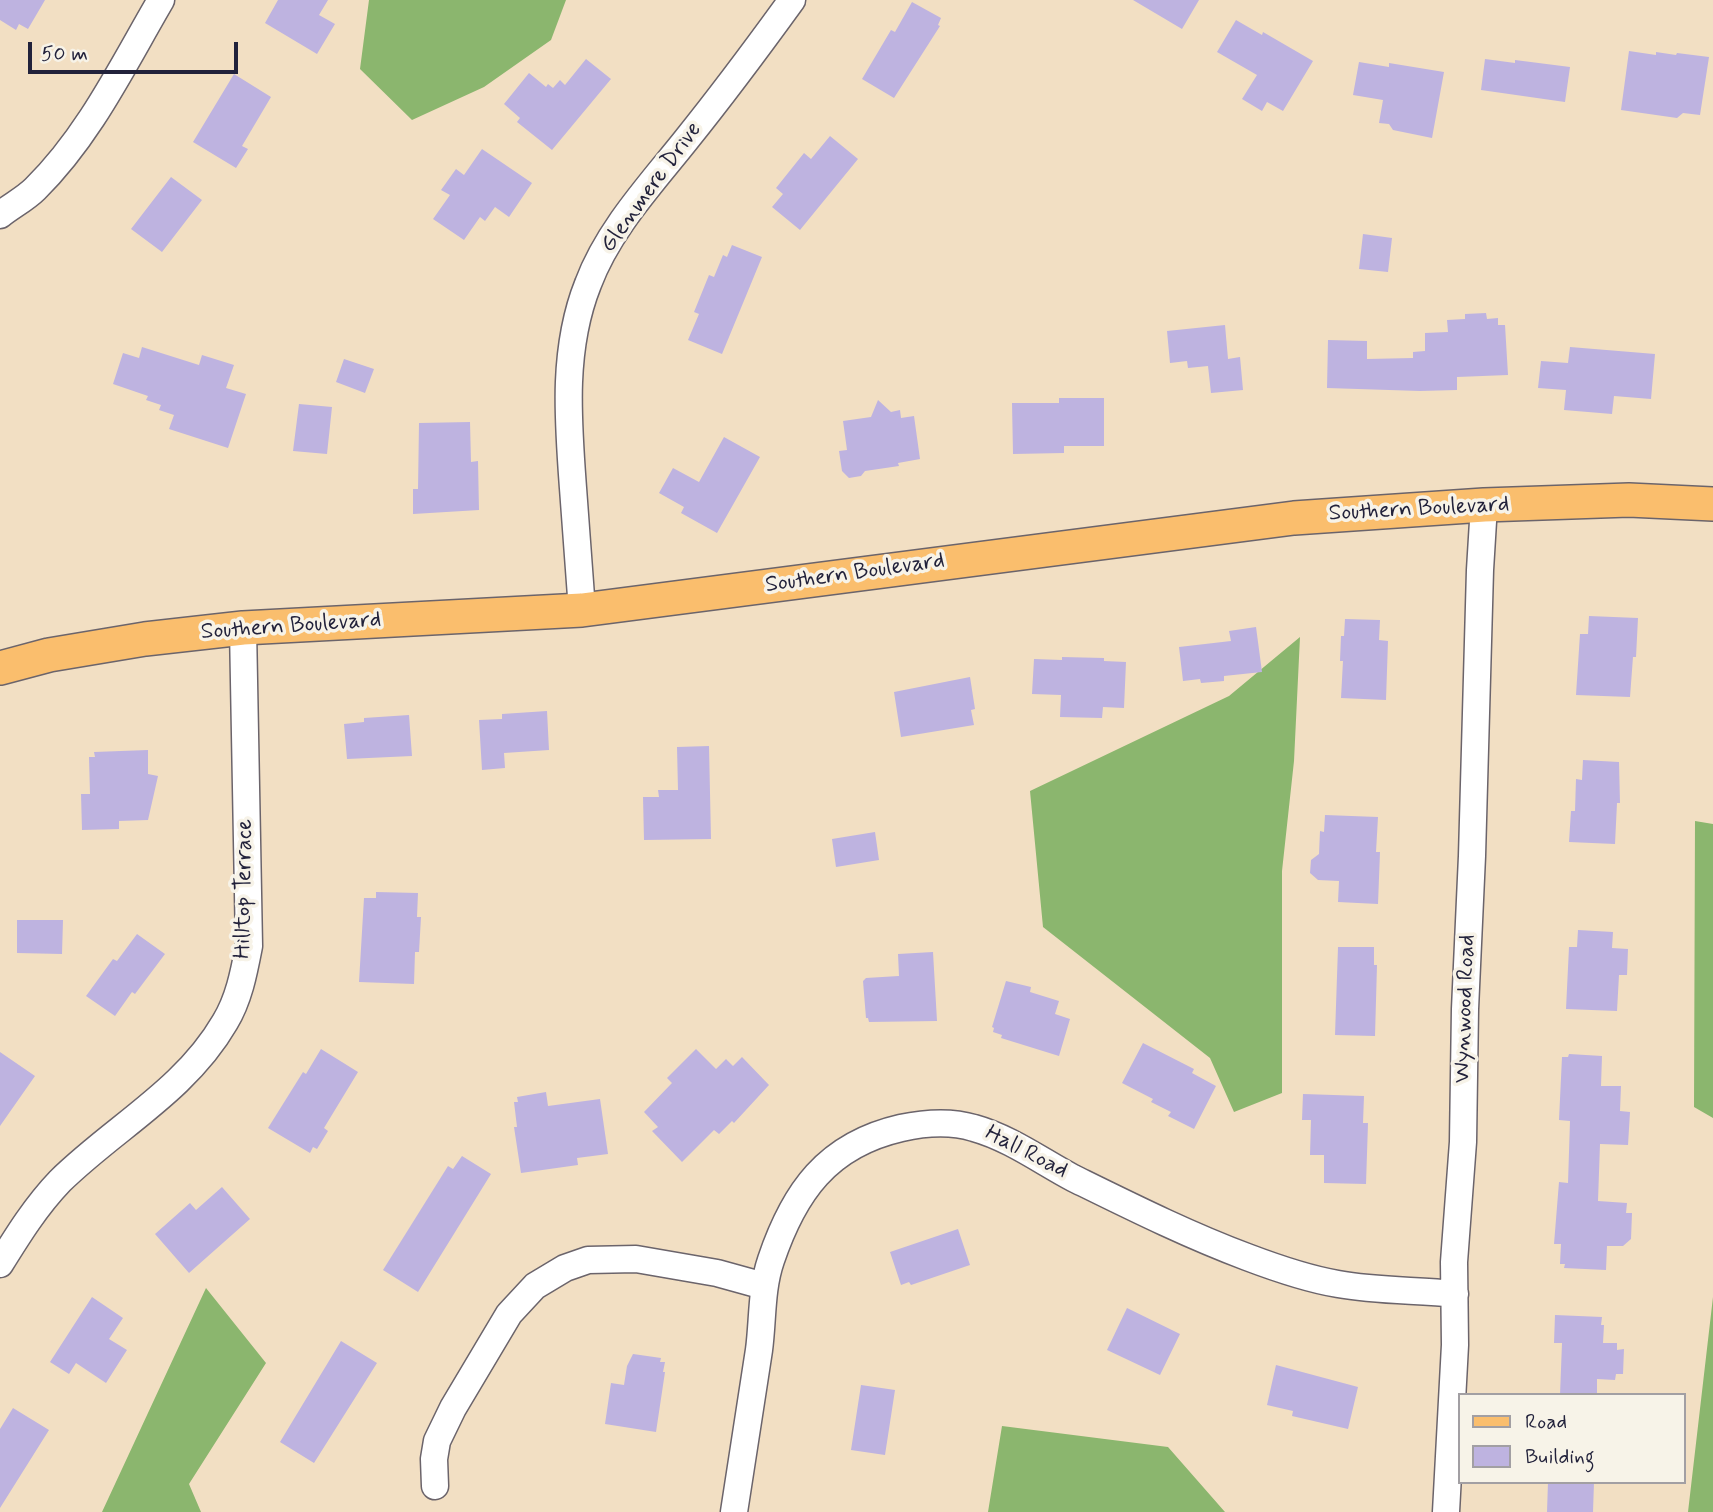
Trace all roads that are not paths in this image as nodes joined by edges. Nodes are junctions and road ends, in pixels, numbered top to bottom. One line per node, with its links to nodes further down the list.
1 (161, 0): 3 (street)
2 (792, 0): 6 (street, Glenmere Drive)
3 (0, 215)
4 (1713, 504): 5 (main road, Southern Boulevard)
5 (1484, 505): 6 (main road, Southern Boulevard); 11 (street, Wynwood Road)
6 (582, 610): 7 (main road, Southern Boulevard)
7 (243, 628): 8 (main road, Southern Boulevard); 9 (street, Hilltop Terrace)
8 (0, 668)
9 (0, 1264)
10 (764, 1286): 11 (street, Hall Road); 12 (street); 13 (street, Hall Road)
11 (1455, 1294): 14 (street, Wynwood Road)
12 (435, 1486)
13 (734, 1512)
14 (1446, 1512)

